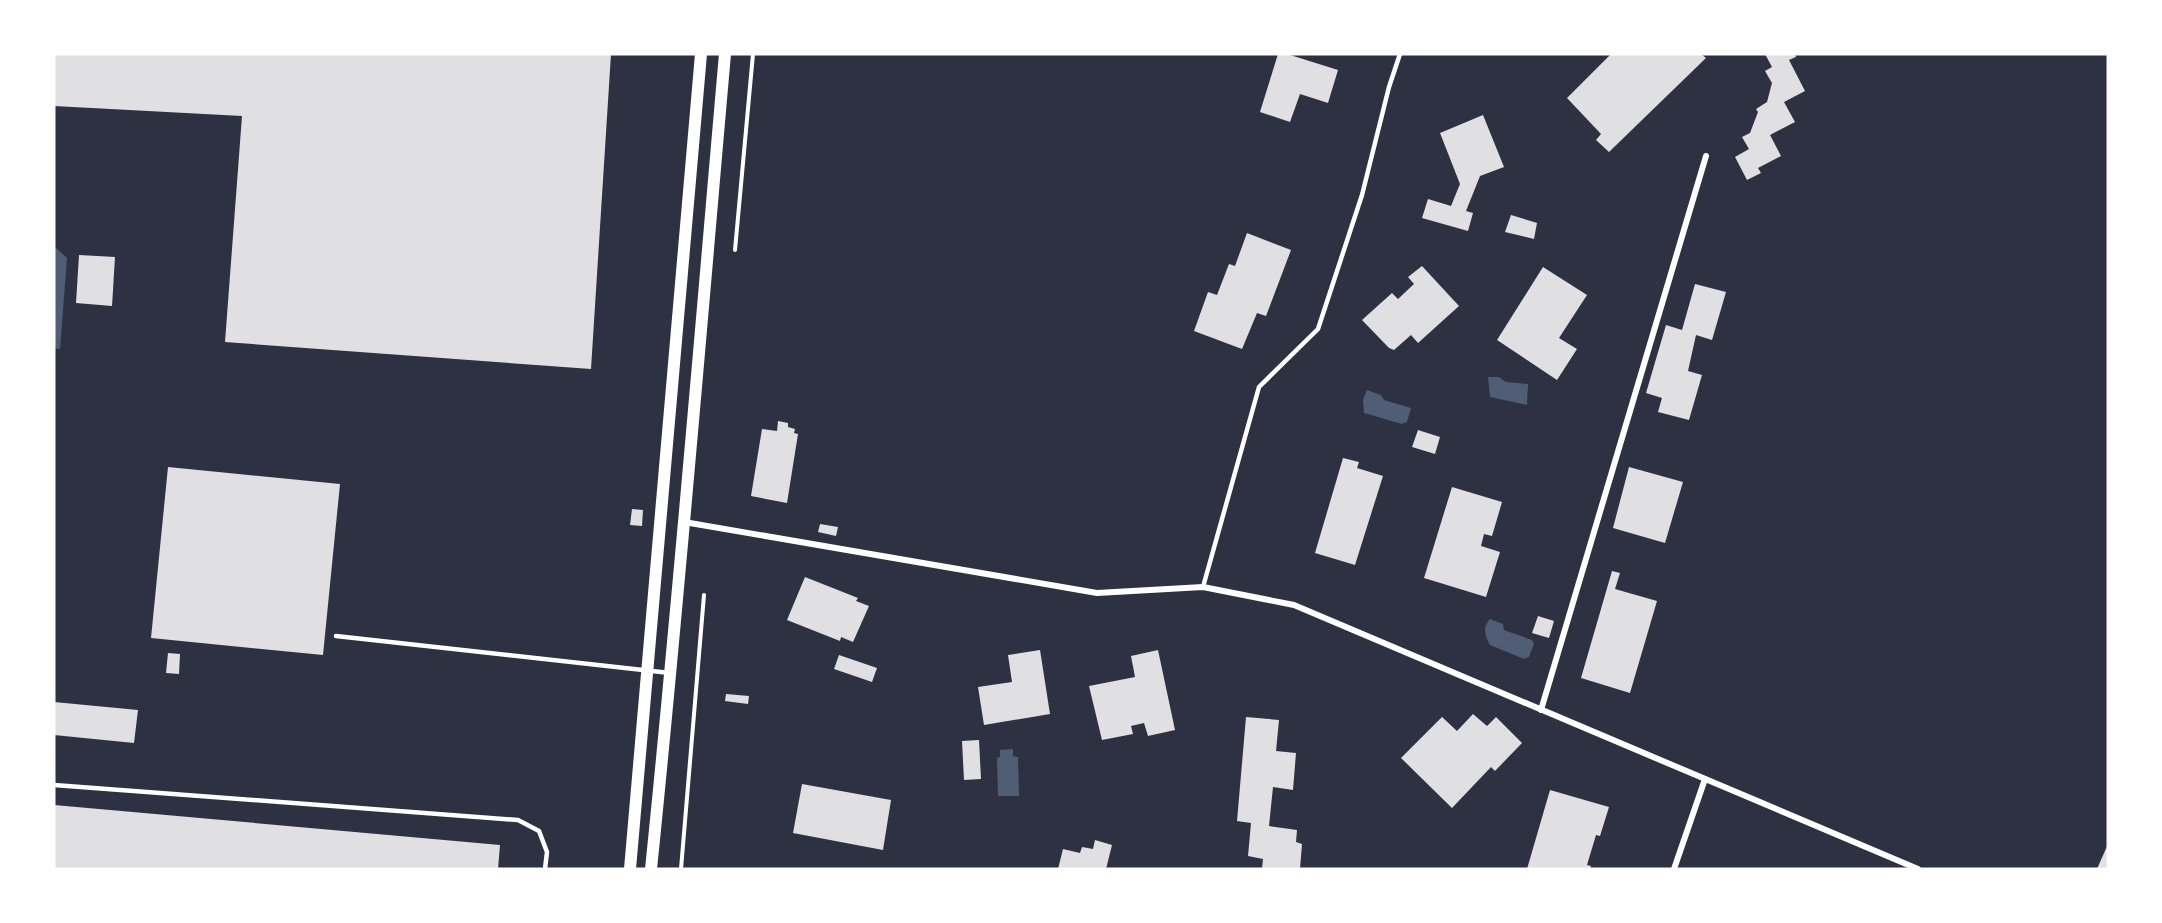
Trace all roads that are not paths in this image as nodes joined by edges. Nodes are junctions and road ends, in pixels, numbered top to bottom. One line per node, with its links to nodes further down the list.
1 (701, 54): 8 (main road)
2 (725, 54): 5 (main road)
3 (1400, 54): 6 (lane)
4 (1706, 156): 10 (street)
5 (683, 522): 6 (street); 9 (main road)
6 (1203, 587): 10 (street)
7 (336, 636): 8 (lane)
8 (648, 671): 9 (lane); 14 (main road)
9 (671, 673): 15 (main road)
10 (1541, 710): 11 (street)
11 (1705, 779): 16 (street); 17 (street)
12 (54, 785): 13 (lane)
13 (545, 869)
14 (630, 869)
15 (651, 869)
16 (1674, 869)
17 (1917, 869)

